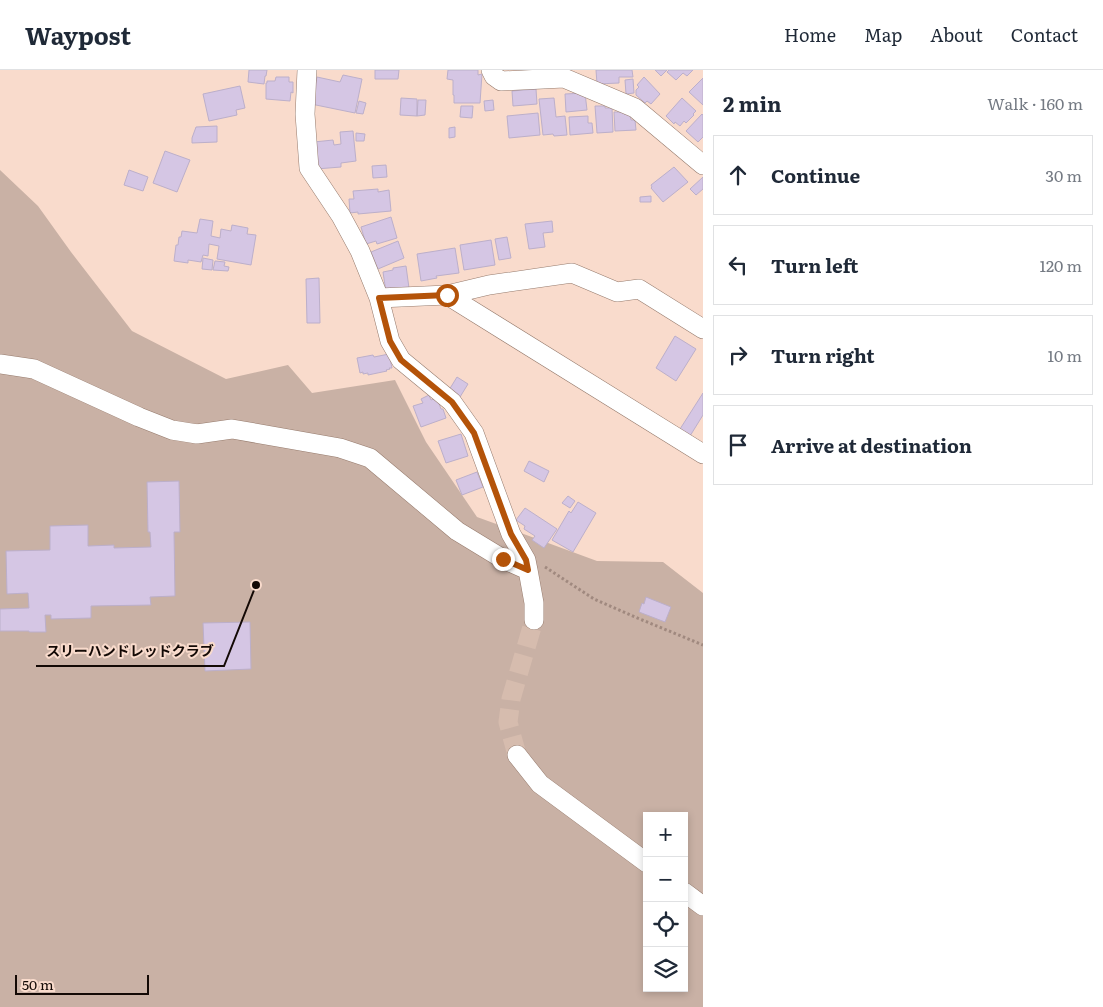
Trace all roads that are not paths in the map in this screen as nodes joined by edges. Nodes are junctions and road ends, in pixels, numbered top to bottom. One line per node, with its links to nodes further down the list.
1 (308, 70): 5 (street)
2 (491, 70): 3 (street)
3 (703, 165)
4 (447, 295): 5 (street); 6 (street); 8 (street)
5 (379, 298): 9 (street)
6 (703, 329)
7 (0, 364): 9 (street)
8 (703, 454)
9 (527, 565): 10 (street)
10 (534, 620)
11 (517, 755): 12 (street)
12 (643, 860)
13 (688, 895): 14 (street)
14 (703, 906)

